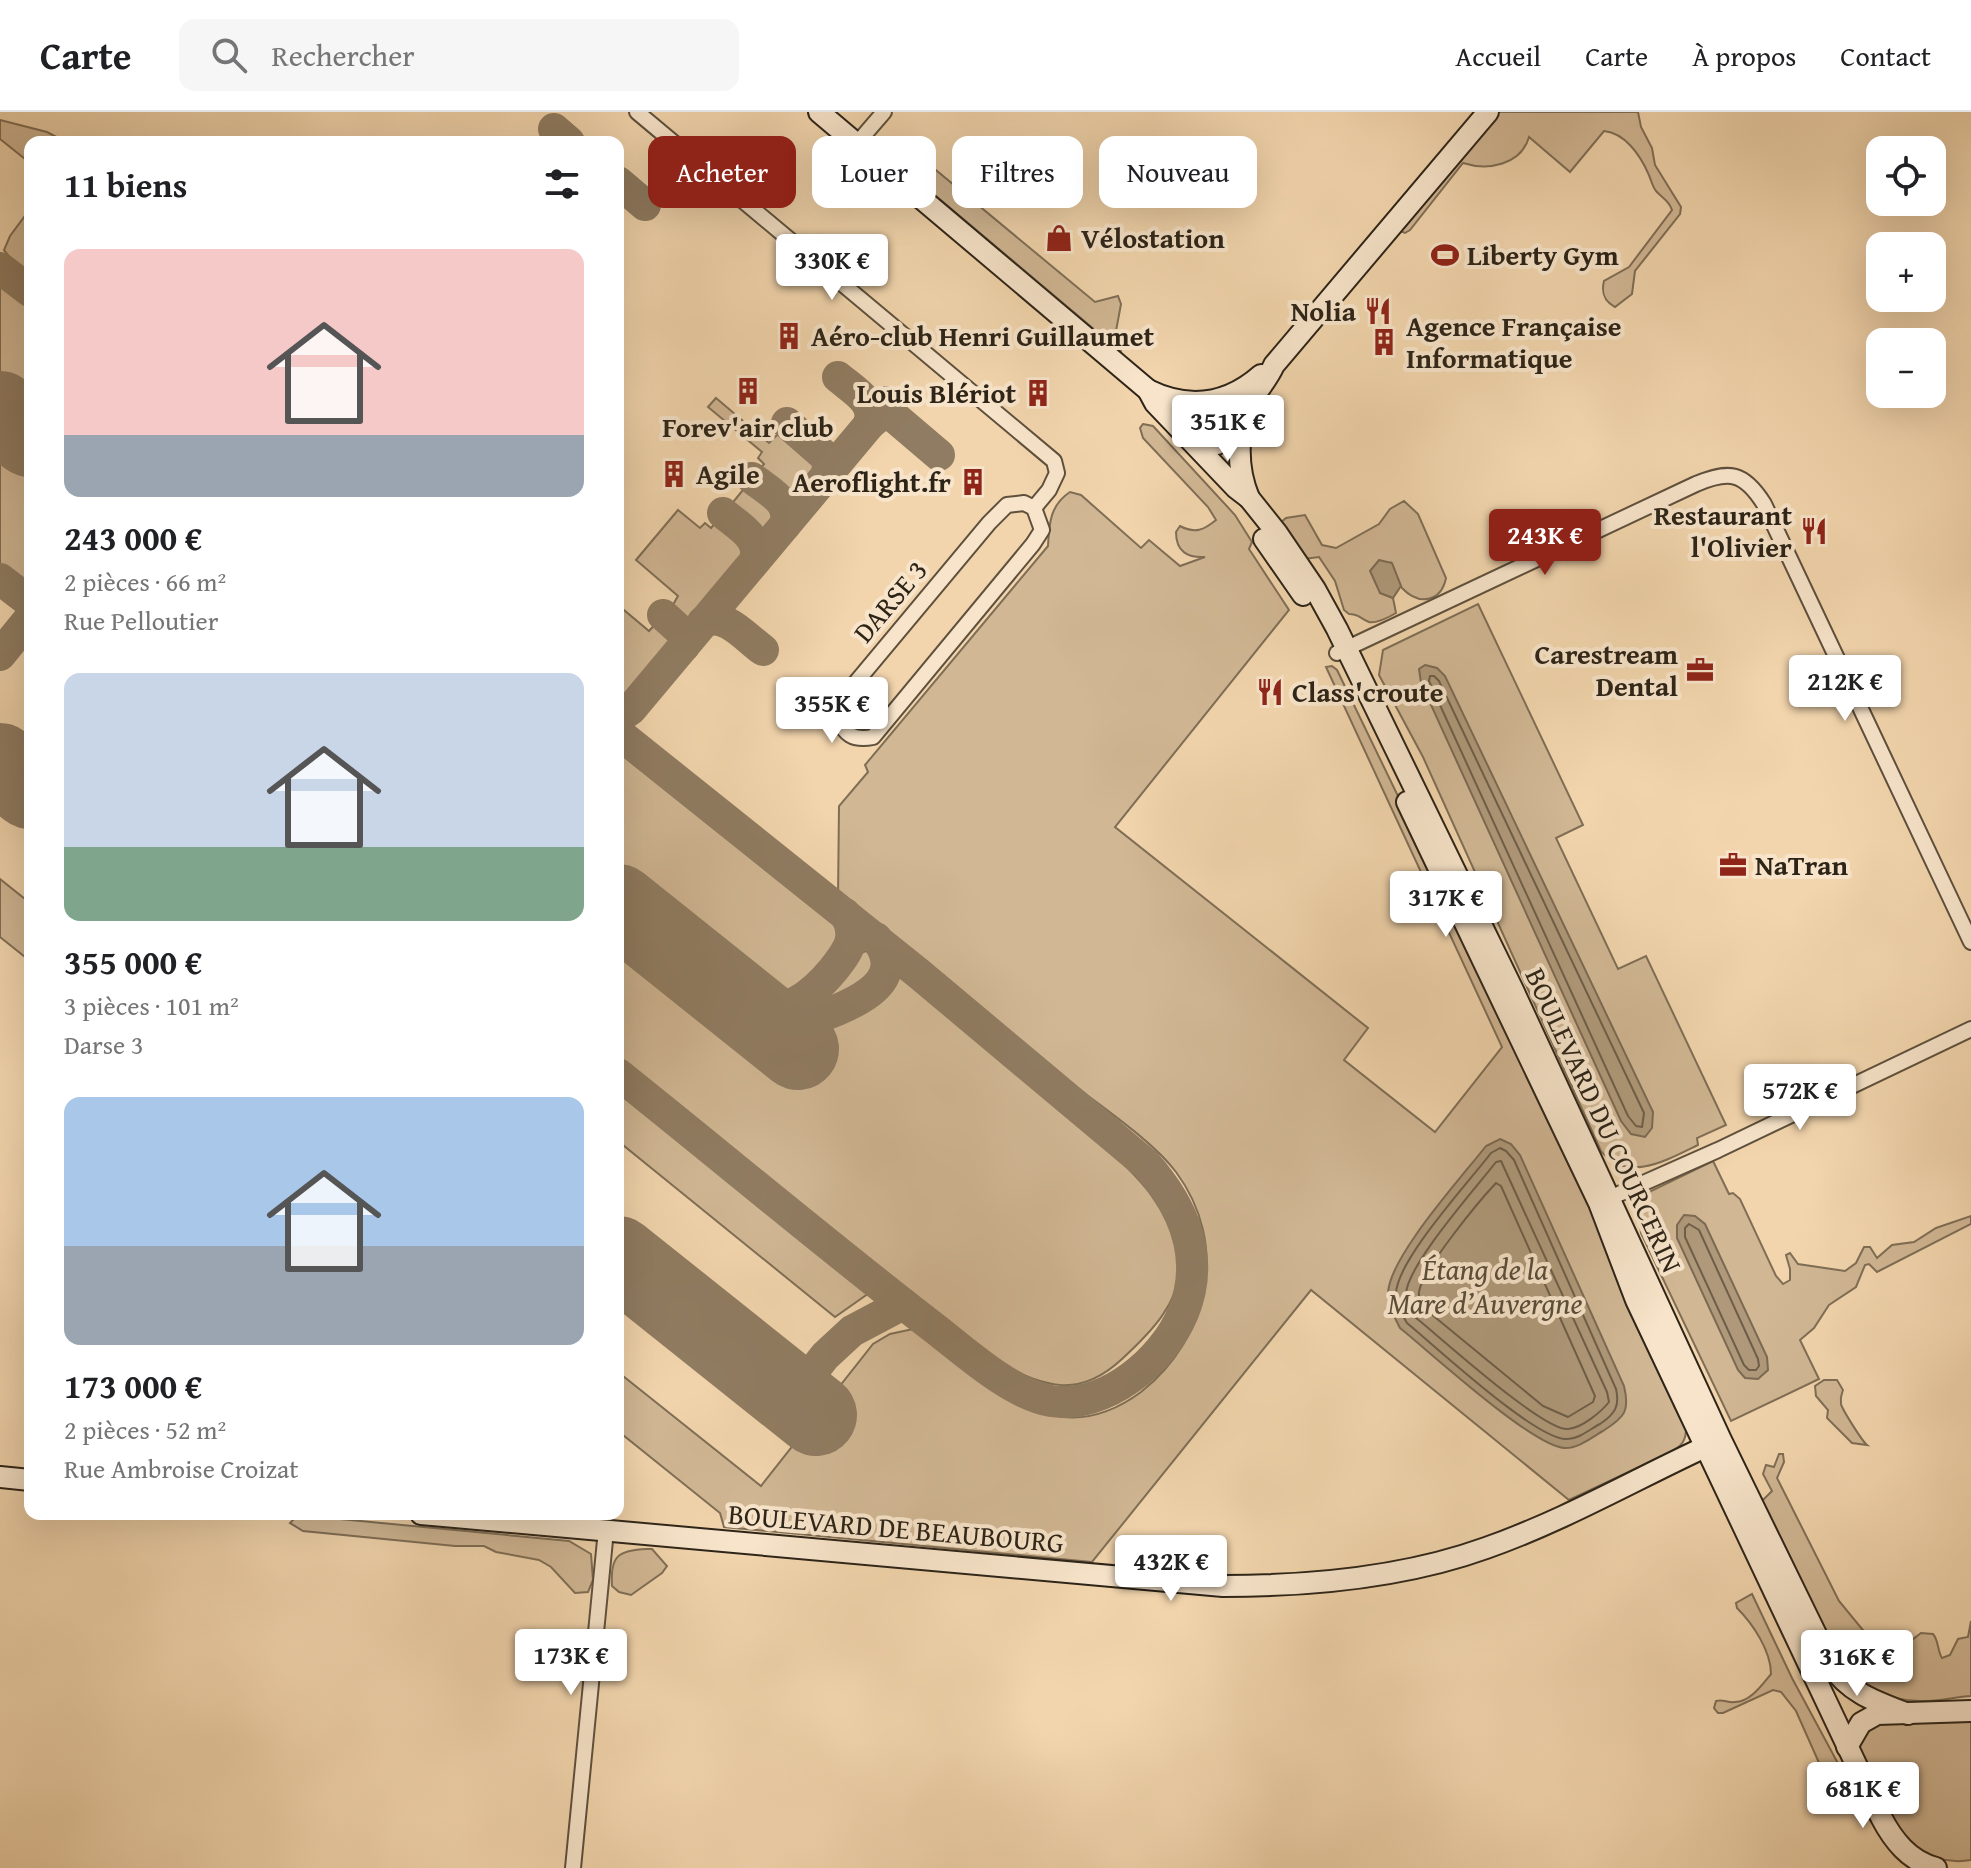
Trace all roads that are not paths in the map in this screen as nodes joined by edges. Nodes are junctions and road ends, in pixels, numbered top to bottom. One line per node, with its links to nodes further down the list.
1 (637, 112): 16 (street)
2 (803, 112): 6 (main road, BOULEVARD DU COURCERIN)
3 (819, 112): 7 (main road, BOULEVARD DU COURCERIN)
4 (884, 112): 8 (street)
5 (1488, 112): 10 (main road)
6 (837, 136)
7 (842, 136)
8 (864, 136)
9 (918, 208): 11 (main road, BOULEVARD DU COURCERIN)
10 (1274, 365): 12 (main road); 13 (main road)
11 (1152, 396): 12 (main road); 14 (main road, BOULEVARD DU COURCERIN)
12 (1218, 401): 14 (main road)
13 (1241, 430): 14 (main road); 15 (main road)
14 (1197, 444): 15 (main road, BOULEVARD DU COURCERIN)
15 (1243, 493): 17 (main road, BOULEVARD DU COURCERIN)
16 (1034, 508): 16 (street, DARSE 3)
17 (1342, 651): 18 (street); 20 (main road, BOULEVARD DU COURCERIN)
18 (1971, 942)
19 (1971, 1029): 20 (street)
20 (1605, 1200): 21 (main road, BOULEVARD DU COURCERIN)
21 (1713, 1443): 25 (main road, BOULEVARD DE BEAUBOURG); 27 (main road, BOULEVARD DU COURCERIN); 28 (main road, BOULEVARD DU COURCERIN)
22 (0, 1477): 23 (main road)
23 (24, 1479)
24 (490, 1520): 25 (main road, BOULEVARD DE BEAUBOURG)
25 (606, 1530): 30 (street)
26 (1971, 1711): 27 (main road)
27 (1908, 1714): 28 (main road)
28 (1847, 1747): 29 (main road, BOULEVARD DU COURCERIN)
29 (1932, 1867)
30 (573, 1868)

